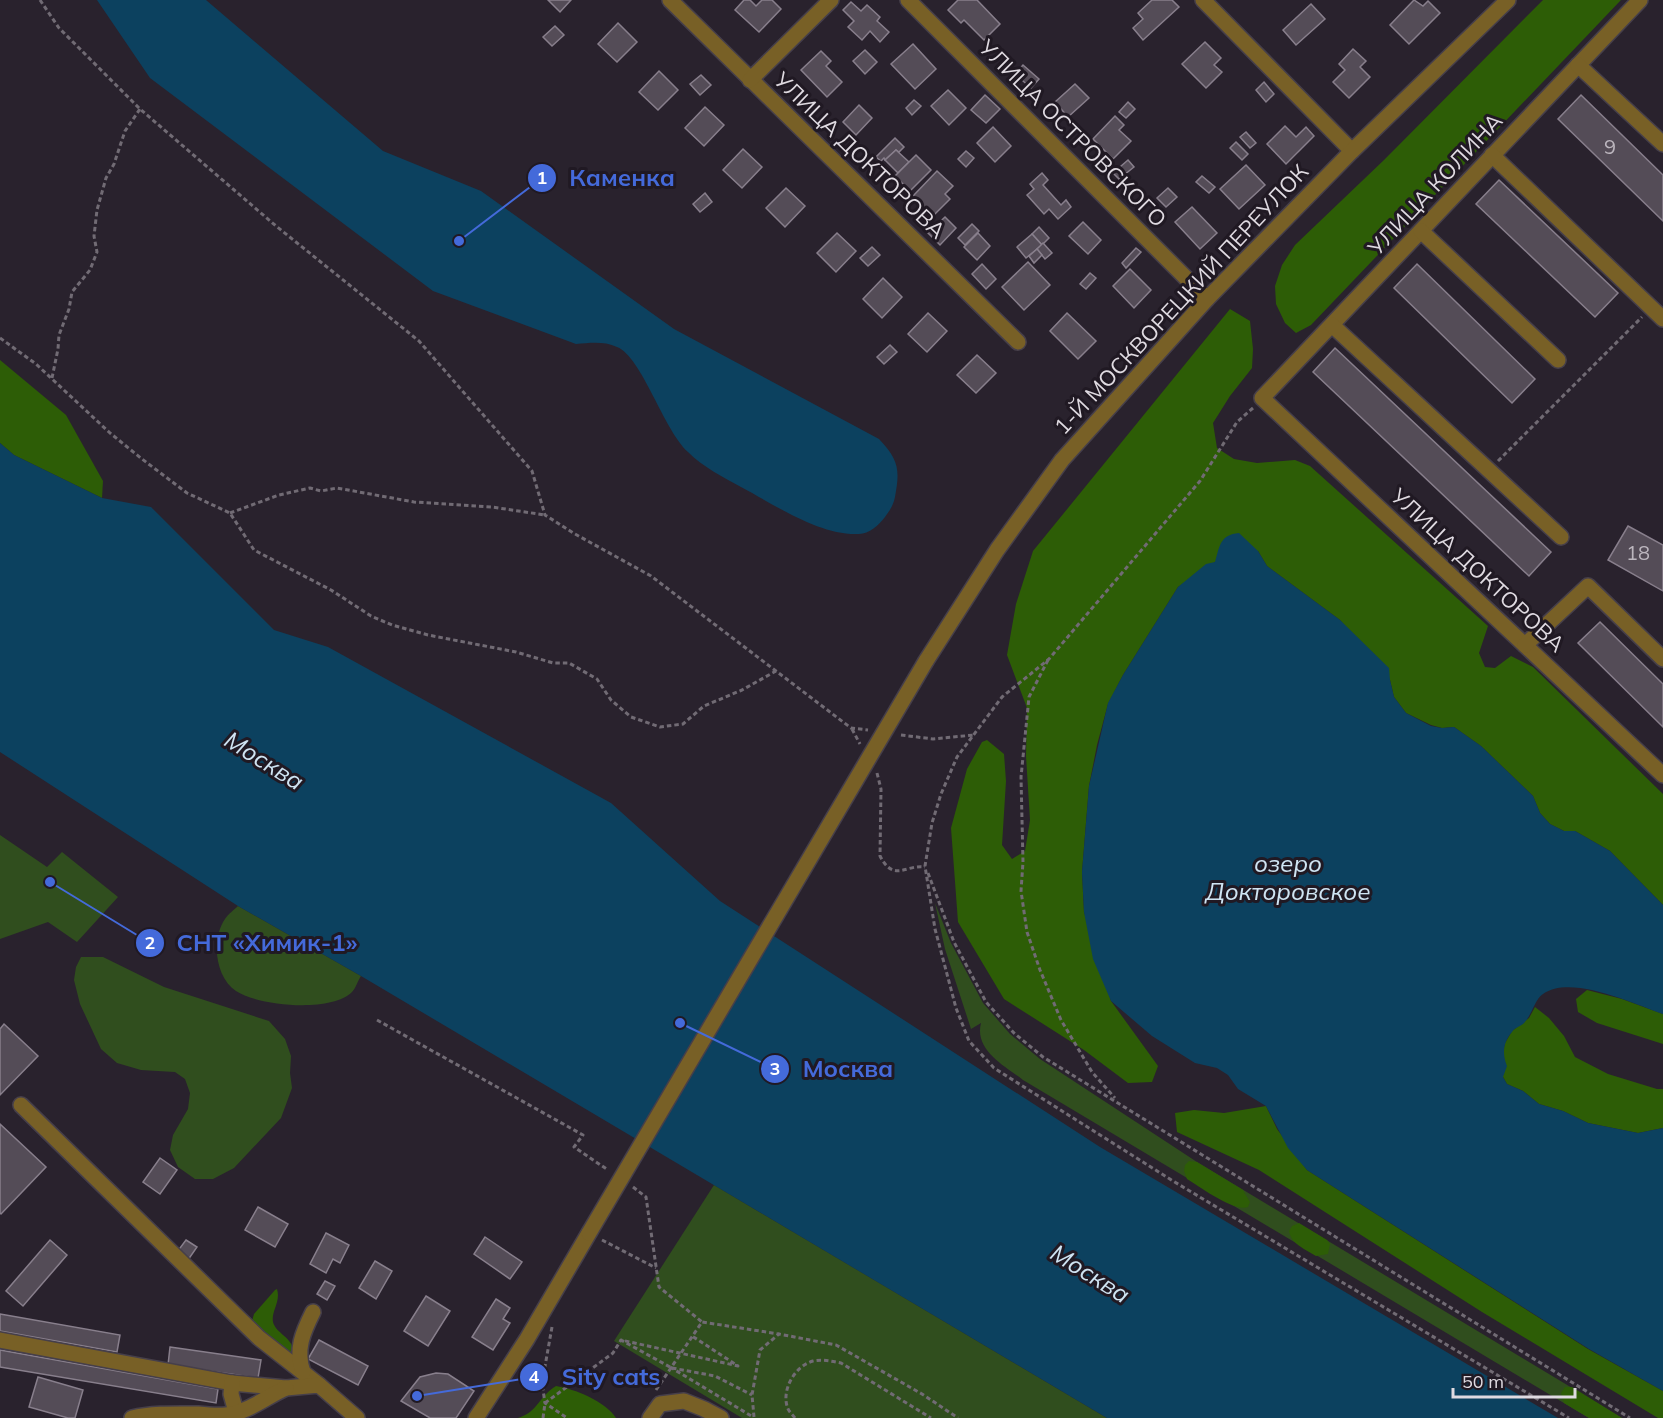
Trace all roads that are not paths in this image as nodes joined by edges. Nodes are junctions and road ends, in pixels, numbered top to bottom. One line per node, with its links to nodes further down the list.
1 (670, 0): 8 (street, УЛИЦА ДОКТОРОВА)
2 (831, 0): 8 (street)
3 (908, 0): 13 (street, УЛИЦА ОСТРОВСКОГО)
4 (1203, 0): 10 (street)
5 (1508, 0): 10 (street, 1-Й МОСКВОРЕЦКИЙ ПЕРЕУЛОК)
6 (1640, 0): 7 (street, УЛИЦА КОЛИНА)
7 (1578, 65): 9 (street); 11 (street, УЛИЦА КОЛИНА)
8 (750, 80): 16 (street, УЛИЦА ДОКТОРОВА)
9 (1663, 144)
10 (1352, 151): 13 (street, 1-Й МОСКВОРЕЦКИЙ ПЕРЕУЛОК)
11 (1492, 155): 12 (street, УЛИЦА КОЛИНА); 14 (street)
12 (1421, 231): 15 (street, УЛИЦА КОЛИНА); 17 (street)
13 (1207, 299): 35 (street, 1-Й МОСКВОРЕЦКИЙ ПЕРЕУЛОК, bridge)
14 (1663, 319)
15 (1332, 325): 18 (street, УЛИЦА КОЛИНА); 19 (street)
16 (1018, 342)
17 (1558, 360)
18 (1262, 398): 20 (street, УЛИЦА ДОКТОРОВА)
19 (1562, 537)
20 (1525, 645): 21 (street); 22 (street, УЛИЦА ДОКТОРОВА)
21 (1663, 659)
22 (1663, 775)
23 (21, 1105): 28 (street)
24 (314, 1312): 27 (street)
25 (294, 1322): 27 (street)
26 (0, 1340): 29 (street)
27 (301, 1340): 28 (street)
28 (303, 1372): 30 (street)
29 (232, 1383): 31 (street); 32 (street)
30 (319, 1385): 31 (street); 34 (street)
31 (286, 1388): 32 (street)
32 (236, 1412): 33 (street)
33 (132, 1418)
34 (357, 1418)
35 (476, 1418)
36 (650, 1418): 37 (street)
37 (721, 1418)

